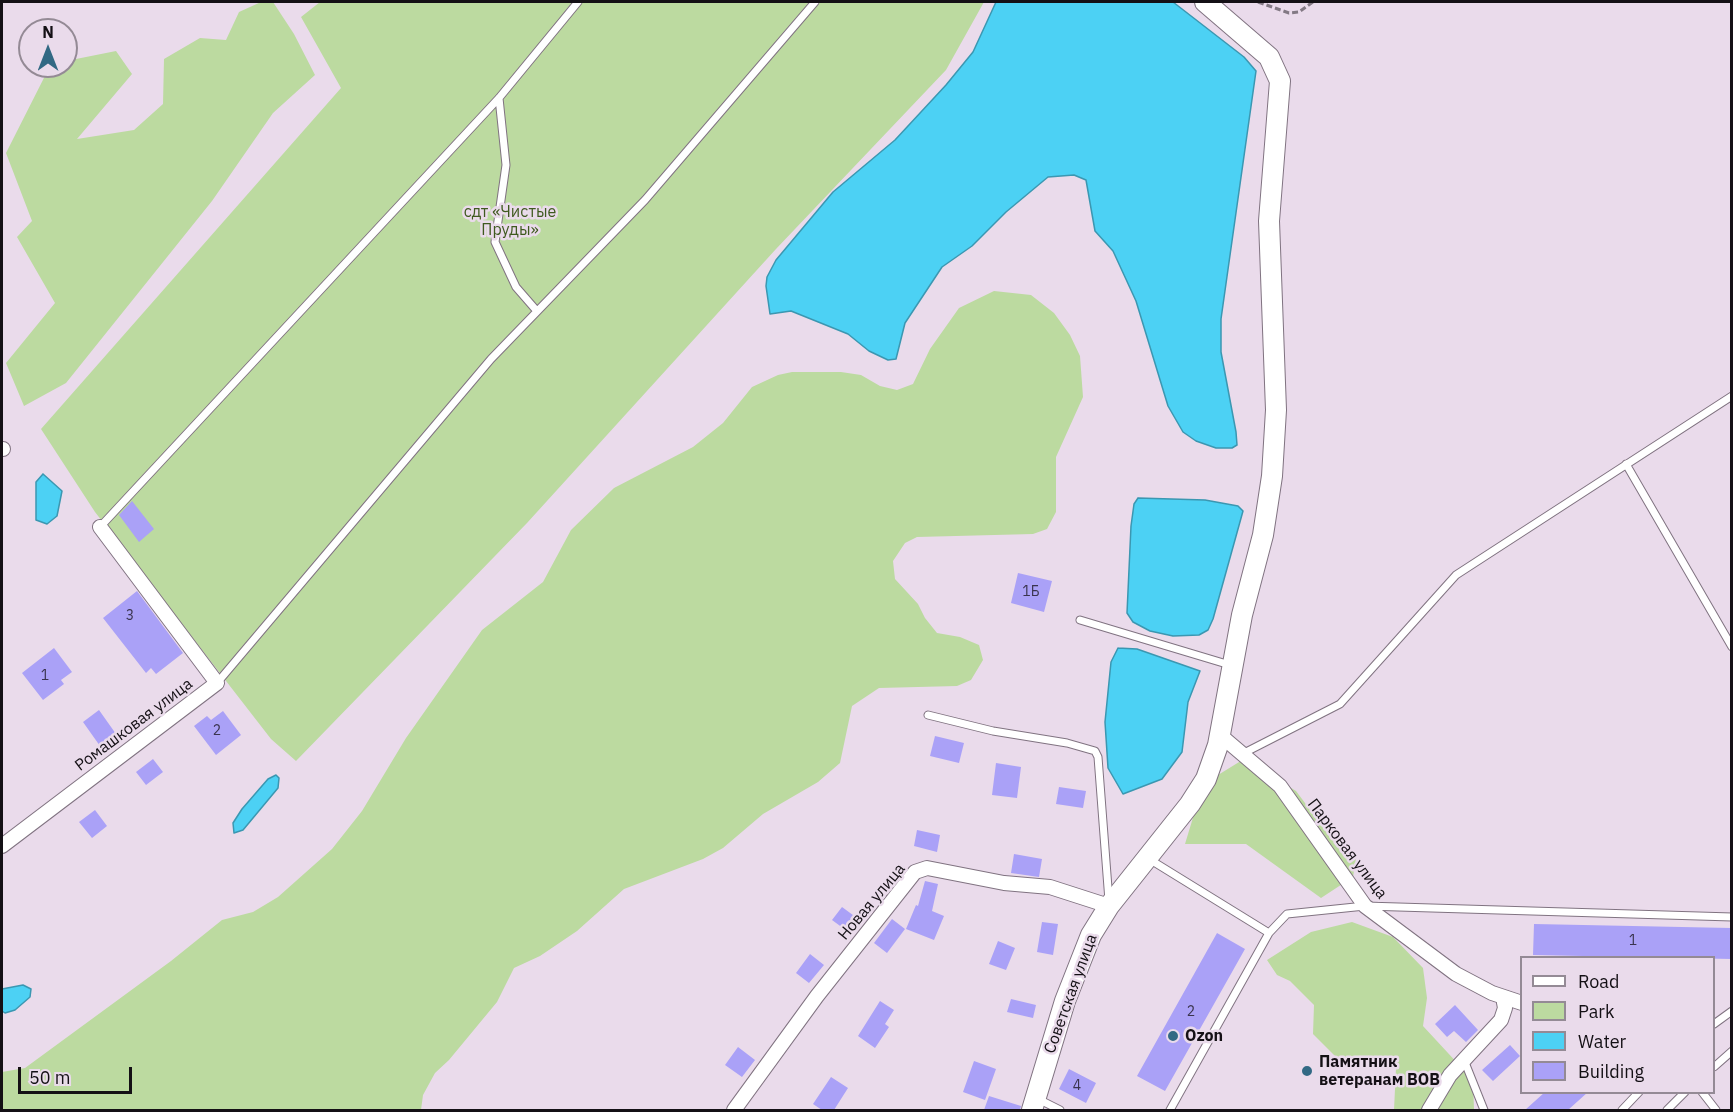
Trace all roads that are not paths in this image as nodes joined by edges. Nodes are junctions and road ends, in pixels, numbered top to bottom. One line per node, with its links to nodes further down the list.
1 (578, 2): 4 (lane)
2 (815, 2): 5 (lane)
3 (1205, 2): 11 (main road, Советская улица)
4 (499, 98): 5 (lane); 8 (lane)
5 (536, 310): 12 (lane)
6 (1731, 396): 7 (lane)
7 (1626, 464): 10 (lane); 15 (lane)
8 (100, 527): 12 (street, Ромашковая улица)
9 (1080, 620): 11 (lane)
10 (1731, 647)
11 (1232, 666): 14 (main road, Советская улица)
12 (217, 683): 16 (street, Ромашковая улица)
13 (928, 715): 18 (lane)
14 (1220, 735): 15 (street, Парковая улица); 17 (main road, Советская улица)
15 (1244, 753): 19 (street, Парковая улица)
16 (2, 846)
17 (1147, 858): 18 (main road, Советская улица); 21 (lane)
18 (1109, 906): 32 (main road, Советская улица); 33 (street, Новая улица)
19 (1365, 906): 20 (lane); 21 (lane); 22 (street, Парковая улица)
20 (1731, 917)
21 (1269, 933): 35 (lane)
22 (1503, 997): 23 (street, Парковая улица); 27 (street)
23 (1520, 1003)
24 (1731, 1011): 25 (lane)
25 (1715, 1023)
26 (1731, 1051): 28 (lane)
27 (1464, 1059): 36 (street); 37 (lane)
28 (1715, 1065)
29 (1637, 1094): 38 (lane)
30 (1683, 1094): 39 (lane)
31 (1704, 1094): 40 (lane)
32 (1034, 1104): 34 (lane)
33 (734, 1110)
34 (1060, 1110)
35 (1170, 1110)
36 (1429, 1110)
37 (1484, 1110)
38 (1622, 1110)
39 (1667, 1110)
40 (1716, 1110)

